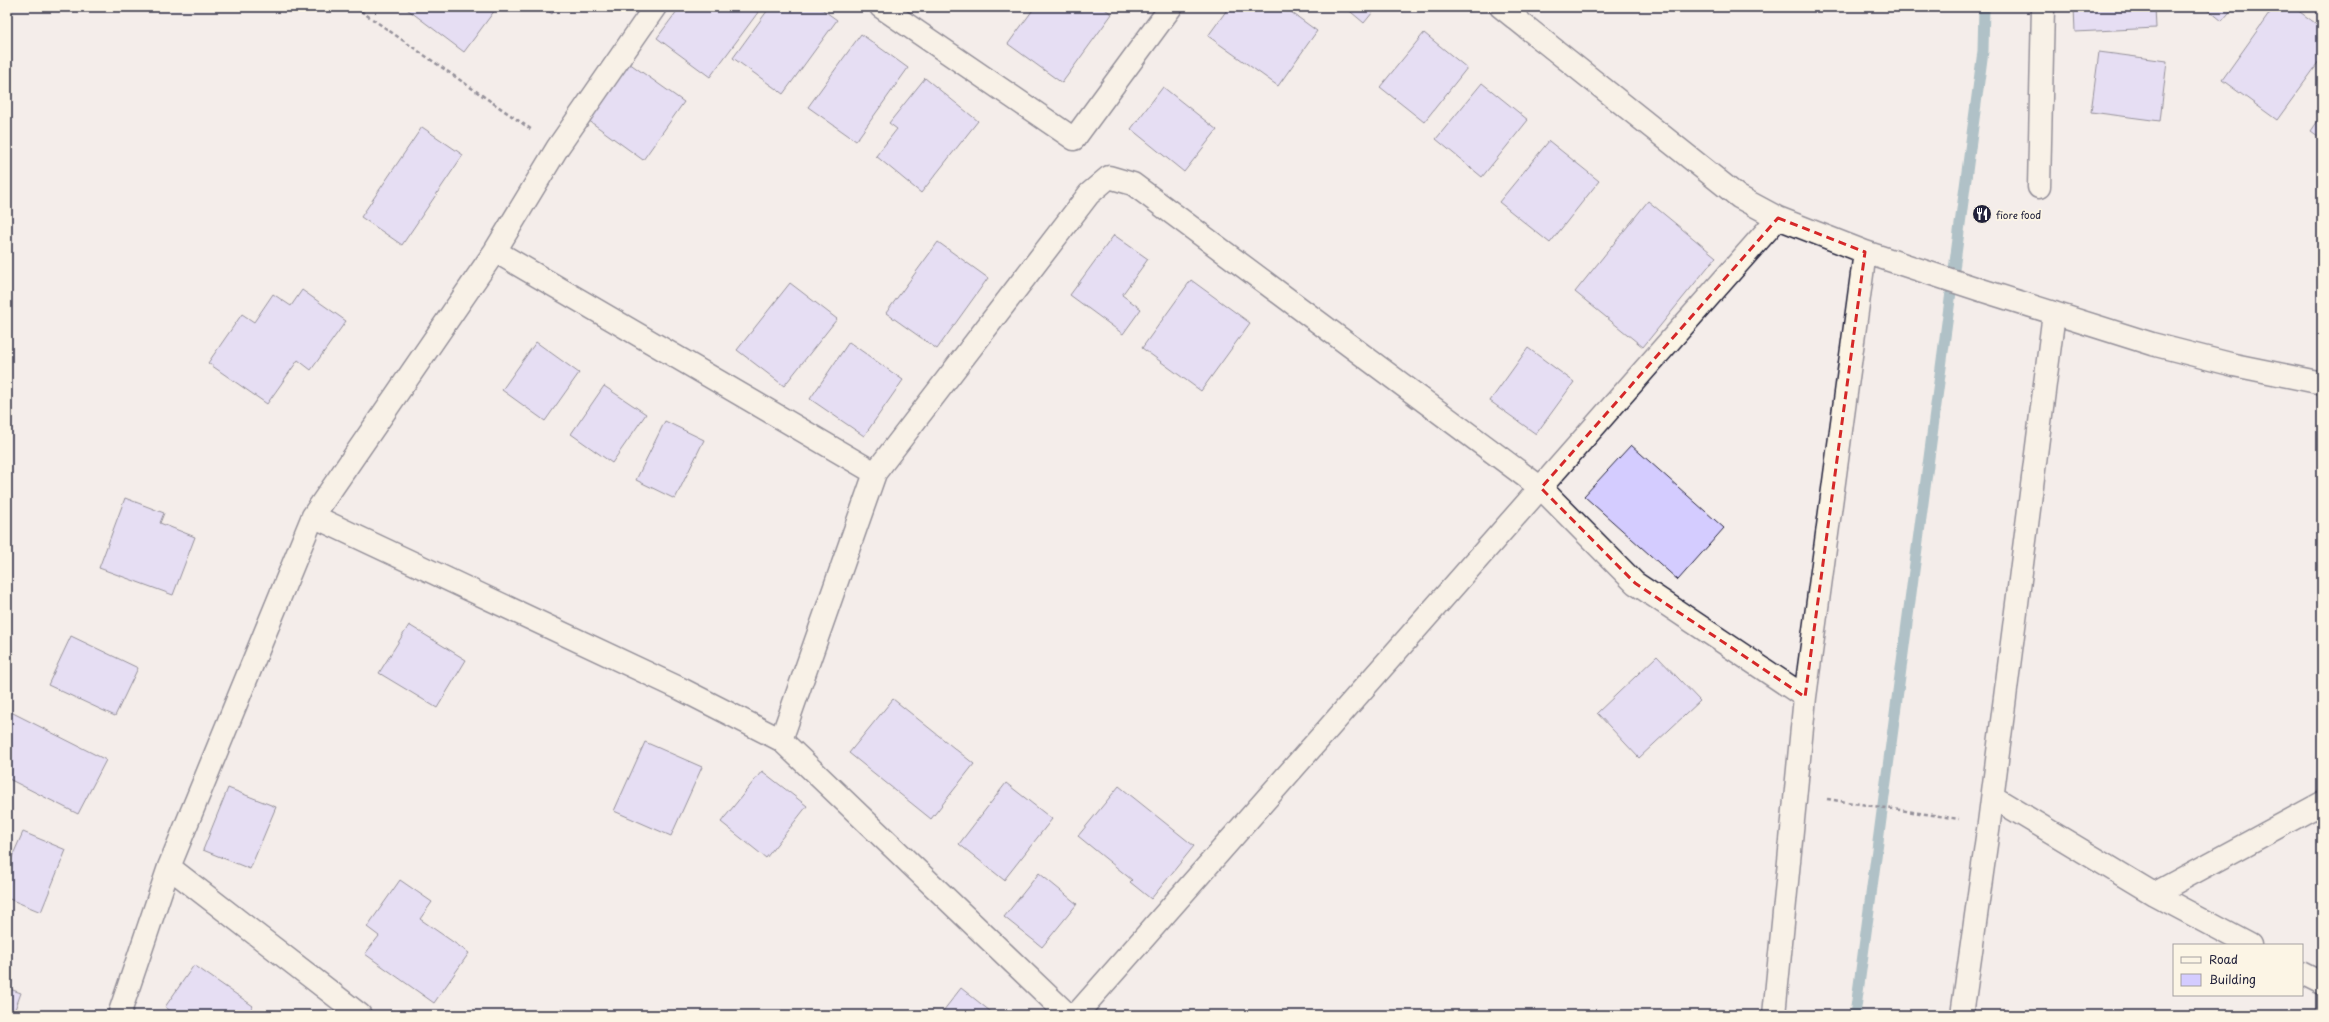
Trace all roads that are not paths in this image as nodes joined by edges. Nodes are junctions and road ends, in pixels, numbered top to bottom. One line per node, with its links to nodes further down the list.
1 (655, 7): 8 (street)
2 (880, 7): 3 (street)
3 (1171, 7)
4 (1501, 7): 7 (street)
5 (2043, 7): 6 (street)
6 (2039, 187)
7 (1778, 218): 9 (street); 13 (street)
8 (495, 251): 12 (street); 14 (street)
9 (1865, 252): 10 (street); 15 (street)
10 (2054, 313): 11 (street); 17 (street)
11 (2322, 383)
12 (875, 473): 13 (street); 16 (street)
13 (1542, 488): 15 (street); 27 (street)
14 (313, 516): 16 (street); 19 (street)
15 (1805, 697): 28 (street)
16 (781, 740): 26 (street)
17 (1993, 797): 20 (street); 29 (street)
18 (2322, 803): 20 (street)
19 (169, 868): 24 (street); 25 (street)
20 (2154, 894): 21 (street)
21 (2248, 944)
22 (2303, 974): 23 (street)
23 (2322, 983)
24 (119, 1015)
25 (360, 1015)
26 (1068, 1015)
27 (1076, 1015)
28 (1774, 1015)
29 (1962, 1015)

